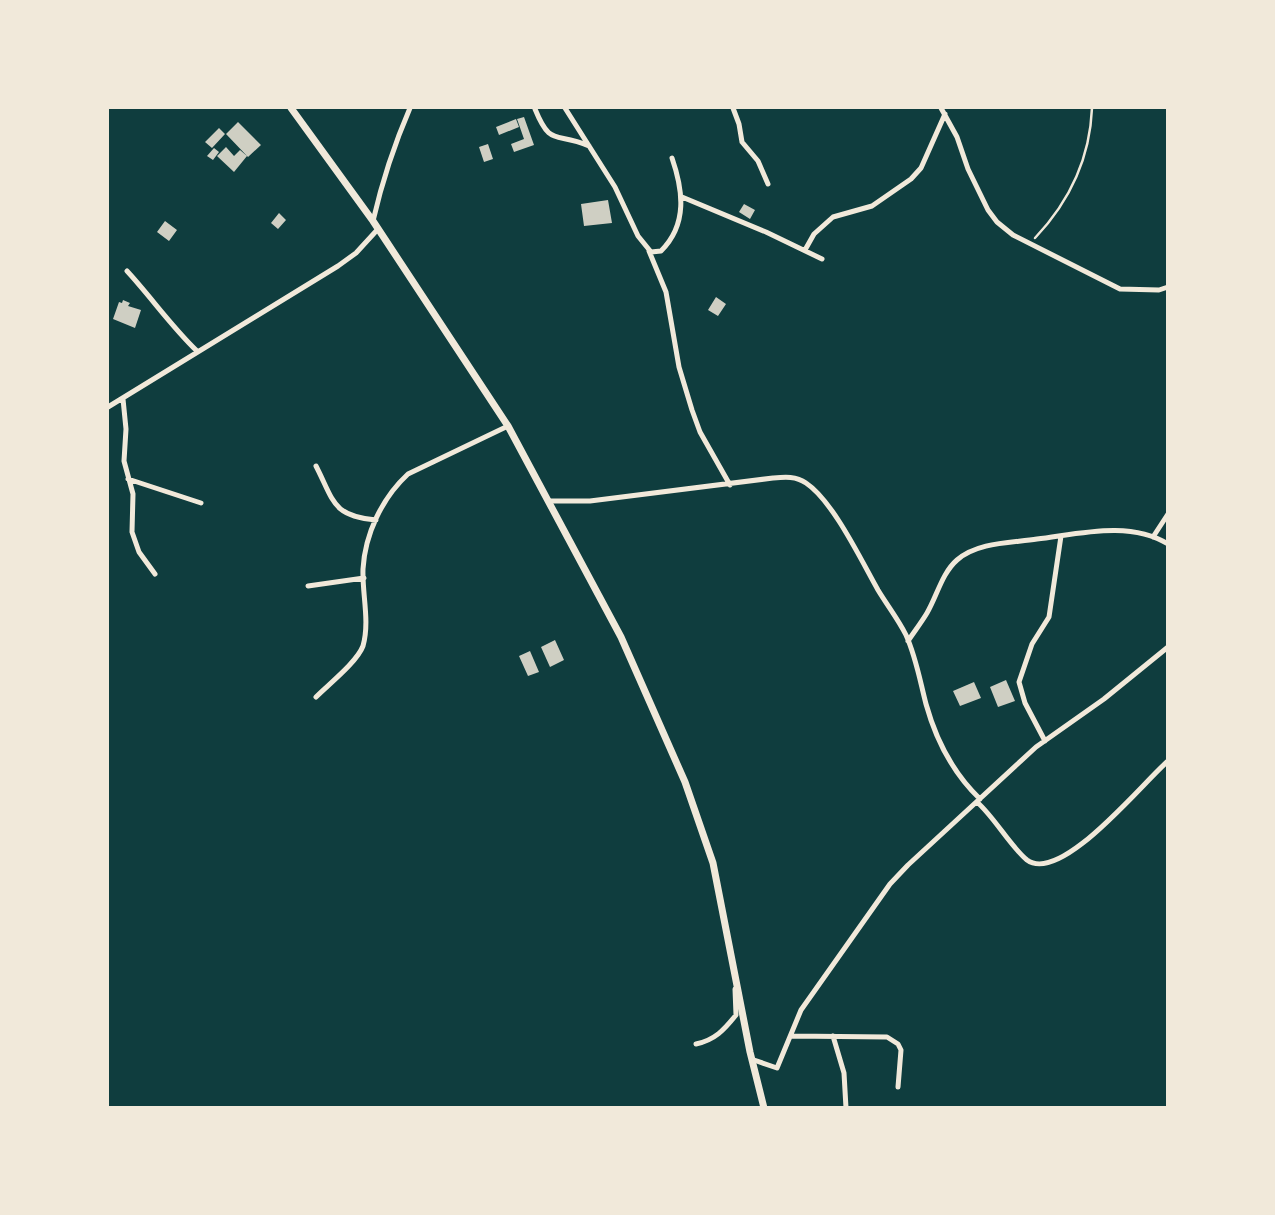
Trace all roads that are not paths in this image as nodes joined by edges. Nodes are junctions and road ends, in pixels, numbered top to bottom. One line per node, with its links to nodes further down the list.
1 (290, 108): 12 (street)
2 (410, 108): 12 (street)
3 (564, 108): 8 (street)
4 (733, 108): 10 (street)
5 (941, 108): 7 (street)
6 (534, 109): 8 (street)
7 (945, 114): 15 (street); 18 (street)
8 (590, 147): 14 (street)
9 (672, 158): 11 (street)
10 (768, 184)
11 (682, 197): 14 (street); 15 (street)
12 (373, 221): 13 (street)
13 (378, 229): 19 (street); 22 (street)
14 (649, 250): 25 (street)
15 (805, 250): 16 (street)
16 (822, 259)
17 (127, 271): 19 (street)
18 (1168, 287)
19 (197, 352): 20 (street)
20 (123, 399): 21 (street); 24 (street)
21 (108, 408)
22 (508, 426): 26 (street); 29 (street)
23 (316, 466): 29 (street)
24 (128, 479): 27 (street); 33 (street)
25 (730, 485): 26 (street); 36 (street)
26 (550, 501): 42 (street)
27 (201, 503)
28 (1168, 514): 31 (street)
29 (376, 520): 34 (street)
30 (1062, 536): 31 (street); 36 (street); 39 (street)
31 (1153, 537): 32 (street)
32 (1168, 544)
33 (155, 574)
34 (364, 578): 35 (street); 38 (street)
35 (308, 586)
36 (908, 641): 41 (street)
37 (1168, 647): 39 (street)
38 (316, 697)
39 (1045, 741): 41 (street)
40 (1168, 761): 41 (street)
41 (979, 800): 43 (street)
42 (735, 977): 45 (street); 46 (street)
43 (791, 1036): 44 (street); 46 (street)
44 (833, 1036): 47 (street); 49 (street)
45 (696, 1044)
46 (754, 1060): 48 (street)
47 (898, 1087)
48 (764, 1108)
49 (846, 1108)

